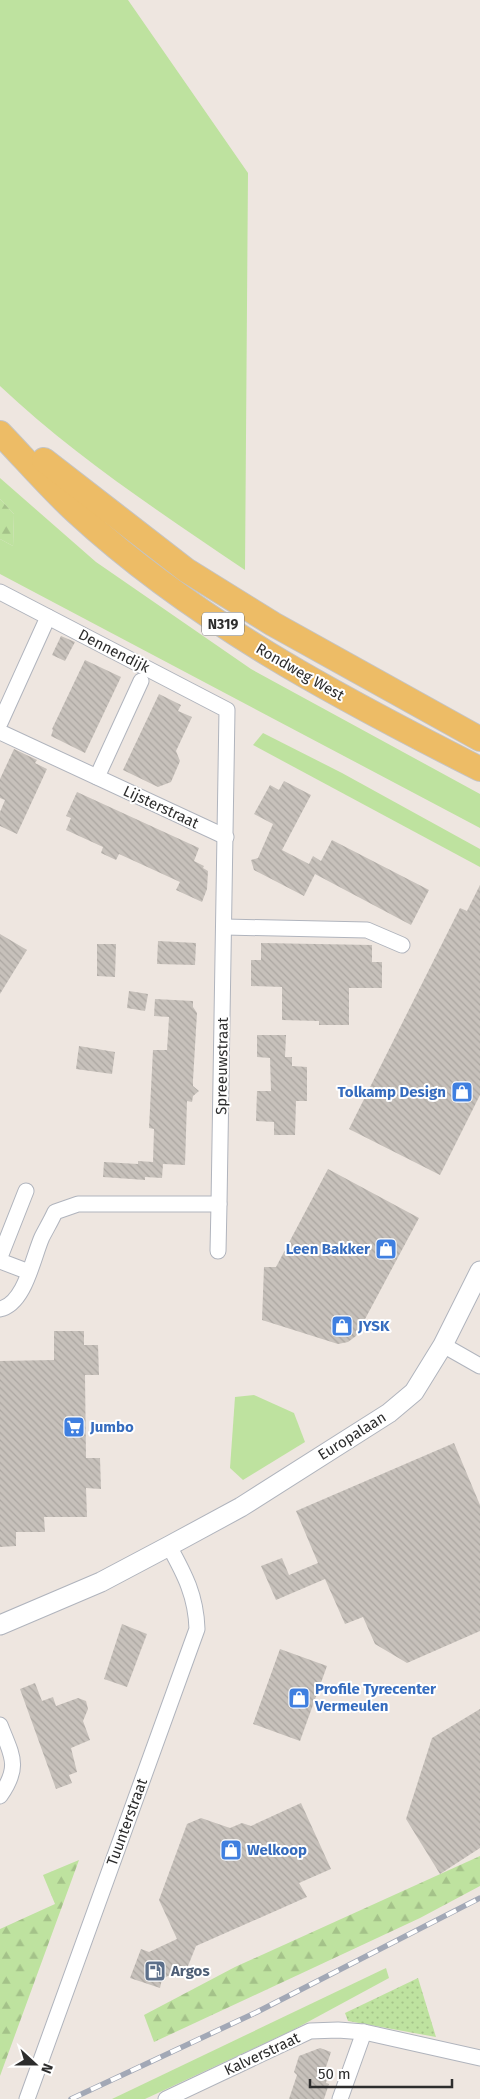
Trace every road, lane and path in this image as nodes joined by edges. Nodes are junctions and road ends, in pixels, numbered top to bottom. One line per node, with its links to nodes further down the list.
1 (0, 425): 9 (main road, Rondweg West / N319)
2 (0, 433): 10 (main road, Rondweg West / N319)
3 (0, 592): 4 (street, Dennendijk)
4 (48, 617): 6 (street, Dennendijk); 7 (street)
5 (141, 681): 11 (street)
6 (227, 710): 12 (street, Spreeuwstraat)
7 (0, 723)
8 (0, 732): 11 (street, Lijsterstraat)
9 (480, 739)
10 (480, 769)
11 (97, 777): 12 (street, Lijsterstraat)
12 (226, 837): 13 (street, Spreeuwstraat)
13 (225, 927): 14 (street); 16 (street, Spreeuwstraat)
14 (402, 945)
15 (26, 1191): 18 (street)
16 (219, 1204): 17 (street, Spreeuwstraat); 20 (street)
17 (218, 1251)
18 (0, 1259): 20 (street)
19 (480, 1271): 22 (street, Europalaan)
20 (29, 1272): 21 (street)
21 (0, 1309)
22 (443, 1345): 23 (street); 24 (street, Europalaan)
23 (480, 1366)
24 (169, 1546): 25 (street, Europalaan); 30 (street, Tuunterstraat)
25 (0, 1624)
26 (0, 1725): 27 (street)
27 (0, 1796)
28 (364, 2032): 29 (street, Kalverstraat); 31 (street, Kalverstraat); 32 (street)
29 (480, 2058)
30 (27, 2099)
31 (166, 2099)
32 (340, 2099)

